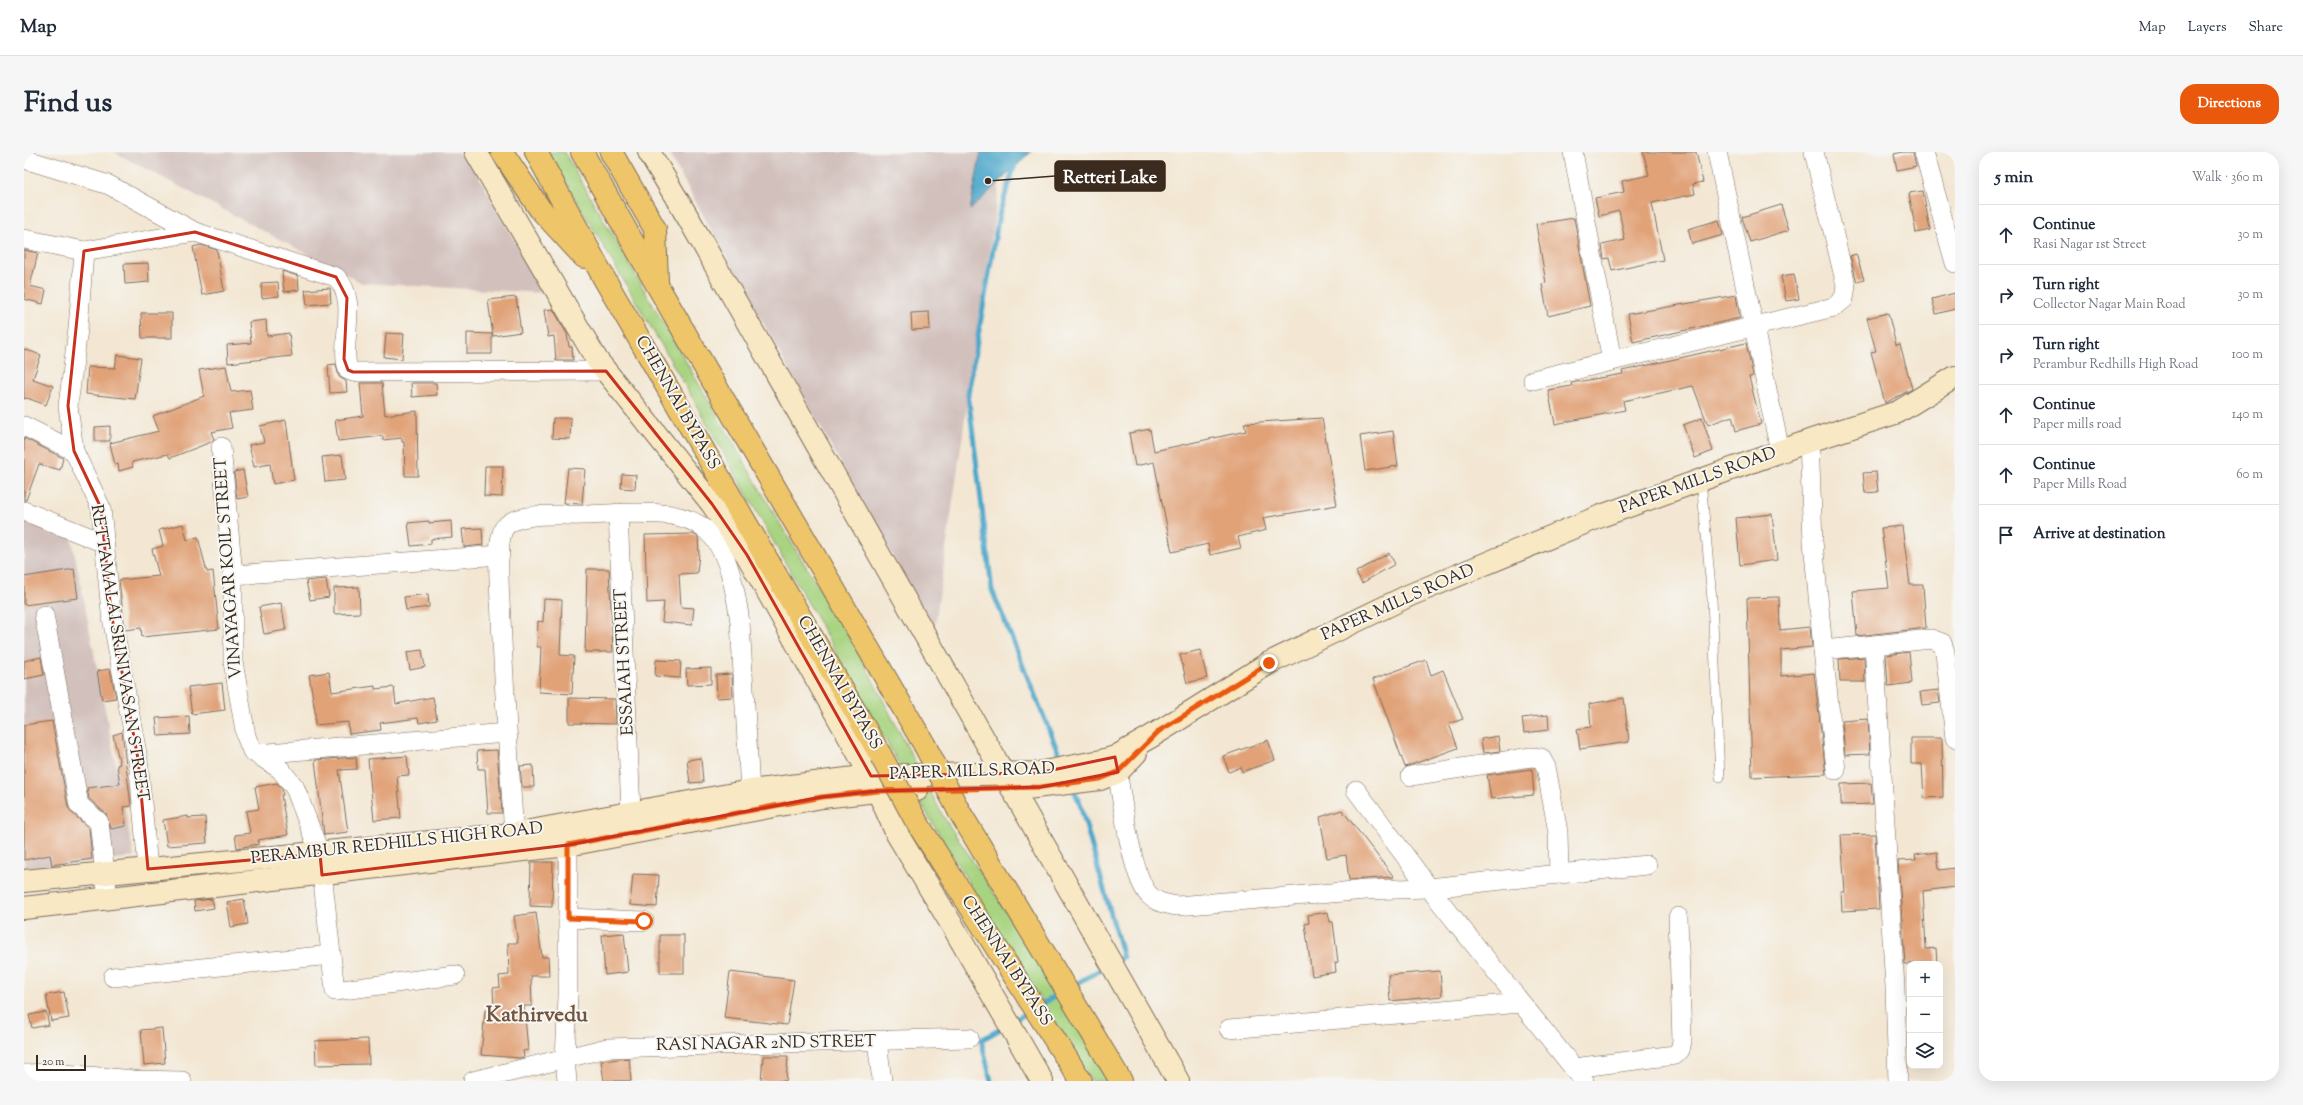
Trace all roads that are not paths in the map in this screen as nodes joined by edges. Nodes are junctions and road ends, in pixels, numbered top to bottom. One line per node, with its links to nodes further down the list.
1 (476, 152): 20 (main road)
2 (502, 152): 16 (highway)
3 (536, 152): 16 (highway)
4 (582, 152): 17 (highway, CHENNAI BYPASS)
5 (611, 152): 17 (highway)
6 (649, 152): 46 (main road)
7 (1573, 152): 19 (street)
8 (1717, 152): 18 (street)
9 (1814, 152): 18 (street)
10 (1924, 152): 15 (street)
11 (24, 159): 12 (street)
12 (195, 232): 14 (street); 20 (street)
13 (24, 239): 14 (street)
14 (84, 251): 26 (street, RETTAMALAI SRINIVASAN STREET)
15 (1955, 263)
16 (605, 280): 85 (highway, CHENNAI BYPASS, bridge)
17 (657, 285): 86 (highway, CHENNAI BYPASS, bridge)
18 (1754, 326): 19 (street); 27 (street)
19 (1612, 361): 22 (street)
20 (606, 372): 45 (main road)
21 (1955, 377): 24 (main road, PAPER MILLS ROAD)
22 (1533, 380)
23 (24, 426): 26 (street)
24 (1809, 441): 27 (main road, PAPER MILLS ROAD); 36 (street)
25 (221, 447): 33 (street, VINAYAGAR KOIL STREET)
26 (74, 451): 31 (street, RETTAMALAI SRINIVASAN STREET)
27 (1780, 452): 28 (main road, PAPER MILLS ROAD)
28 (1701, 480): 40 (main road, PAPER MILLS ROAD); 43 (lane)
29 (24, 511): 31 (street)
30 (618, 513): 32 (street); 48 (street); 50 (street, ESSAIAH STREET)
31 (104, 543): 56 (street, RETTAMALAI SRINIVASAN STREET)
32 (500, 555): 33 (street); 37 (street)
33 (233, 575): 39 (street, VINAYAGAR KOIL STREET)
34 (44, 614): 57 (street)
35 (1874, 645): 36 (street); 38 (street); 88 (street)
36 (1823, 650): 41 (street)
37 (506, 733): 39 (street); 52 (street)
38 (1955, 738)
39 (257, 754): 54 (street, VINAYAGAR KOIL STREET)
40 (1109, 768): 46 (main road, PAPER MILLS ROAD); 61 (street)
41 (1836, 770)
42 (1411, 776): 58 (street)
43 (1720, 777)
44 (838, 780): 45 (main road, PAPER MILLS ROAD); 48 (main road, PERAMBUR REDHILLS HIGH ROAD)
45 (874, 784): 46 (main road, PAPER MILLS ROAD); 49 (main road, PAPER MILLS ROAD); 84 (main road)
46 (1011, 787): 87 (main road)
47 (1356, 790): 61 (street)
48 (750, 791): 50 (main road, PERAMBUR REDHILLS HIGH ROAD)
49 (822, 797): 53 (main road, PERAMBUR REDHILLS HIGH ROAD)
50 (631, 812): 51 (main road, PERAMBUR REDHILLS HIGH ROAD)
51 (564, 824): 52 (main road, PERAMBUR REDHILLS HIGH ROAD); 53 (street)
52 (514, 834): 54 (main road, PERAMBUR REDHILLS HIGH ROAD)
53 (568, 845): 59 (main road, PERAMBUR REDHILLS HIGH ROAD); 66 (street)
54 (320, 854): 56 (main road, PERAMBUR REDHILLS HIGH ROAD); 59 (street, VINAYAGAR KOIL STREET)
55 (1647, 864): 58 (street)
56 (148, 869): 57 (main road, PERAMBUR REDHILLS HIGH ROAD); 62 (main road)
57 (105, 873): 60 (main road, PERAMBUR REDHILLS HIGH ROAD); 63 (street)
58 (1559, 874): 61 (street)
59 (322, 875): 62 (main road, PERAMBUR REDHILLS HIGH ROAD); 68 (street, VINAYAGAR KOIL STREET)
60 (24, 881)
61 (1429, 888): 71 (street)
62 (152, 894): 63 (main road, PERAMBUR REDHILLS HIGH ROAD)
63 (108, 899): 64 (main road, PERAMBUR REDHILLS HIGH ROAD)
64 (24, 908)
65 (1678, 917): 77 (street)
66 (568, 918): 67 (street); 75 (street)
67 (644, 921)
68 (331, 955): 69 (street, VINAYAGAR KOIL STREET); 70 (street)
69 (455, 975)
70 (113, 977)
71 (1520, 1002): 72 (street); 77 (street)
72 (1229, 1029)
73 (969, 1038): 74 (street, RASI NAGAR 2ND STREET)
74 (877, 1041): 75 (street, RASI NAGAR 2ND STREET); 83 (street)
75 (565, 1059): 81 (street, RASI NAGAR 2ND STREET); 82 (street)
76 (24, 1074): 78 (street)
77 (1579, 1074)
78 (53, 1077): 79 (street)
79 (134, 1080): 80 (street)
80 (182, 1081)
81 (473, 1081)
82 (567, 1081)
83 (882, 1081)
84 (1042, 1081)
85 (1081, 1081)
86 (1121, 1081)
87 (1178, 1081)
88 (1898, 1081)

